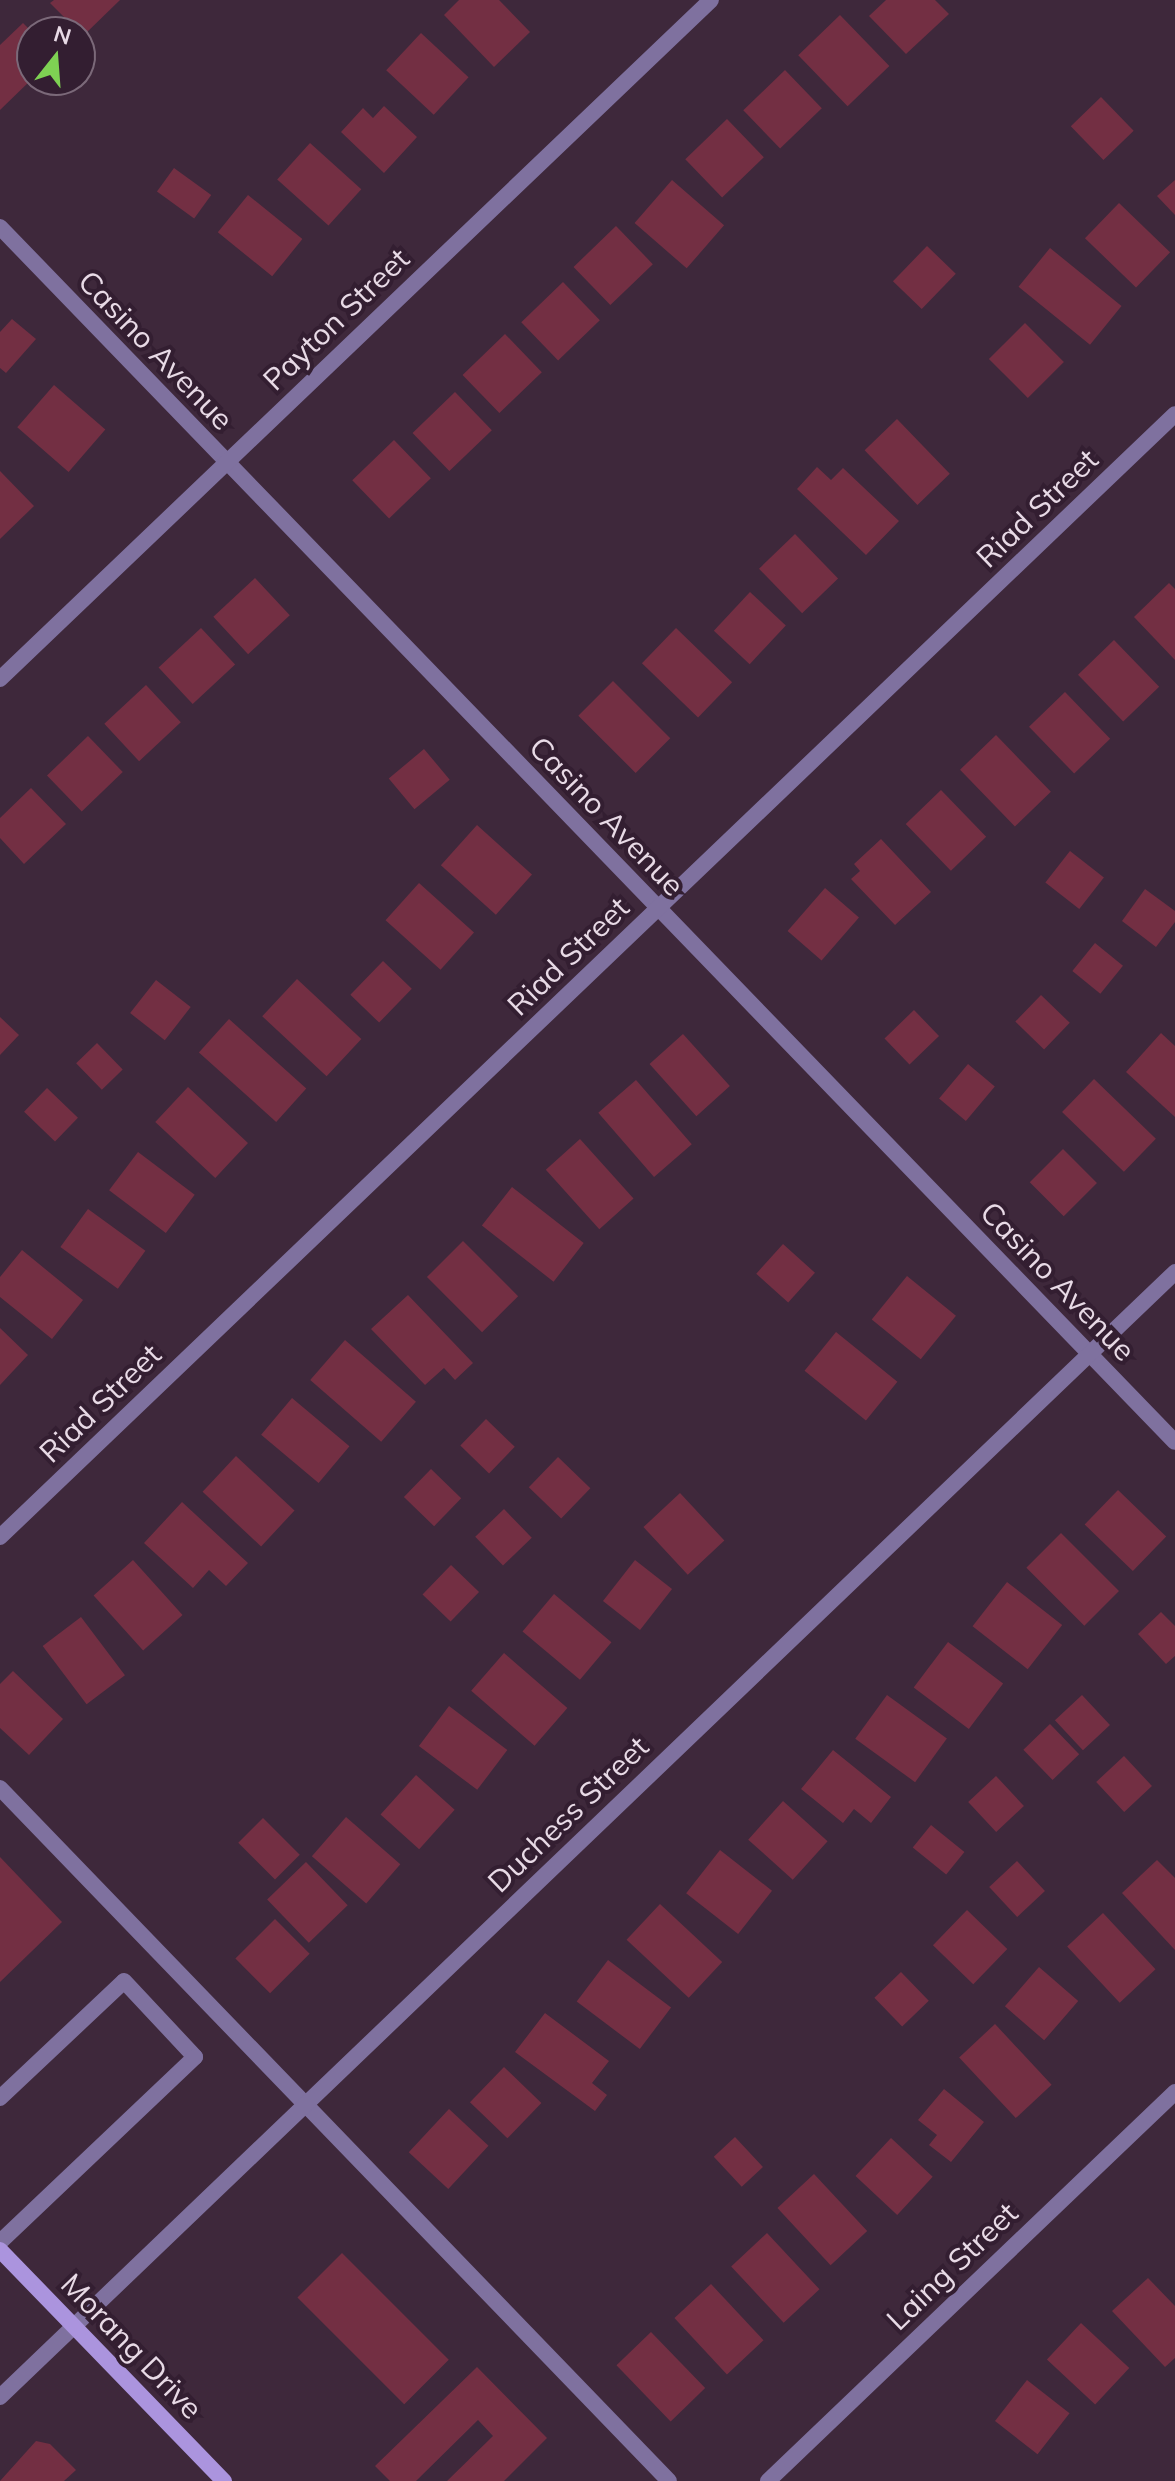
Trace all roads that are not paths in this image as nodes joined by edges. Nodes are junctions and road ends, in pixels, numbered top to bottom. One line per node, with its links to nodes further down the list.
1 (711, 0): 4 (street, Payton Street)
2 (0, 227): 4 (street, Casino Avenue)
3 (1175, 414): 6 (street, Riad Street)
4 (225, 463): 5 (street, Payton Street); 6 (street, Casino Avenue)
5 (0, 679)
6 (658, 909): 8 (street, Casino Avenue); 10 (street, Riad Street)
7 (1175, 1272): 8 (street, Duchess Street)
8 (1090, 1354): 9 (street, Casino Avenue); 14 (street, Duchess Street)
9 (1175, 1442)
10 (0, 1537)
11 (0, 1788): 14 (street)
12 (1175, 2092): 21 (street, Laing Street)
13 (0, 2098): 15 (street)
14 (304, 2105): 17 (street, Duchess Street); 20 (street)
15 (0, 2242)
16 (0, 2250): 17 (street, Morang Drive)
17 (74, 2326): 18 (street, Duchess Street); 19 (street, Morang Drive)
18 (0, 2397)
19 (224, 2481)
20 (669, 2481)
21 (768, 2481)

